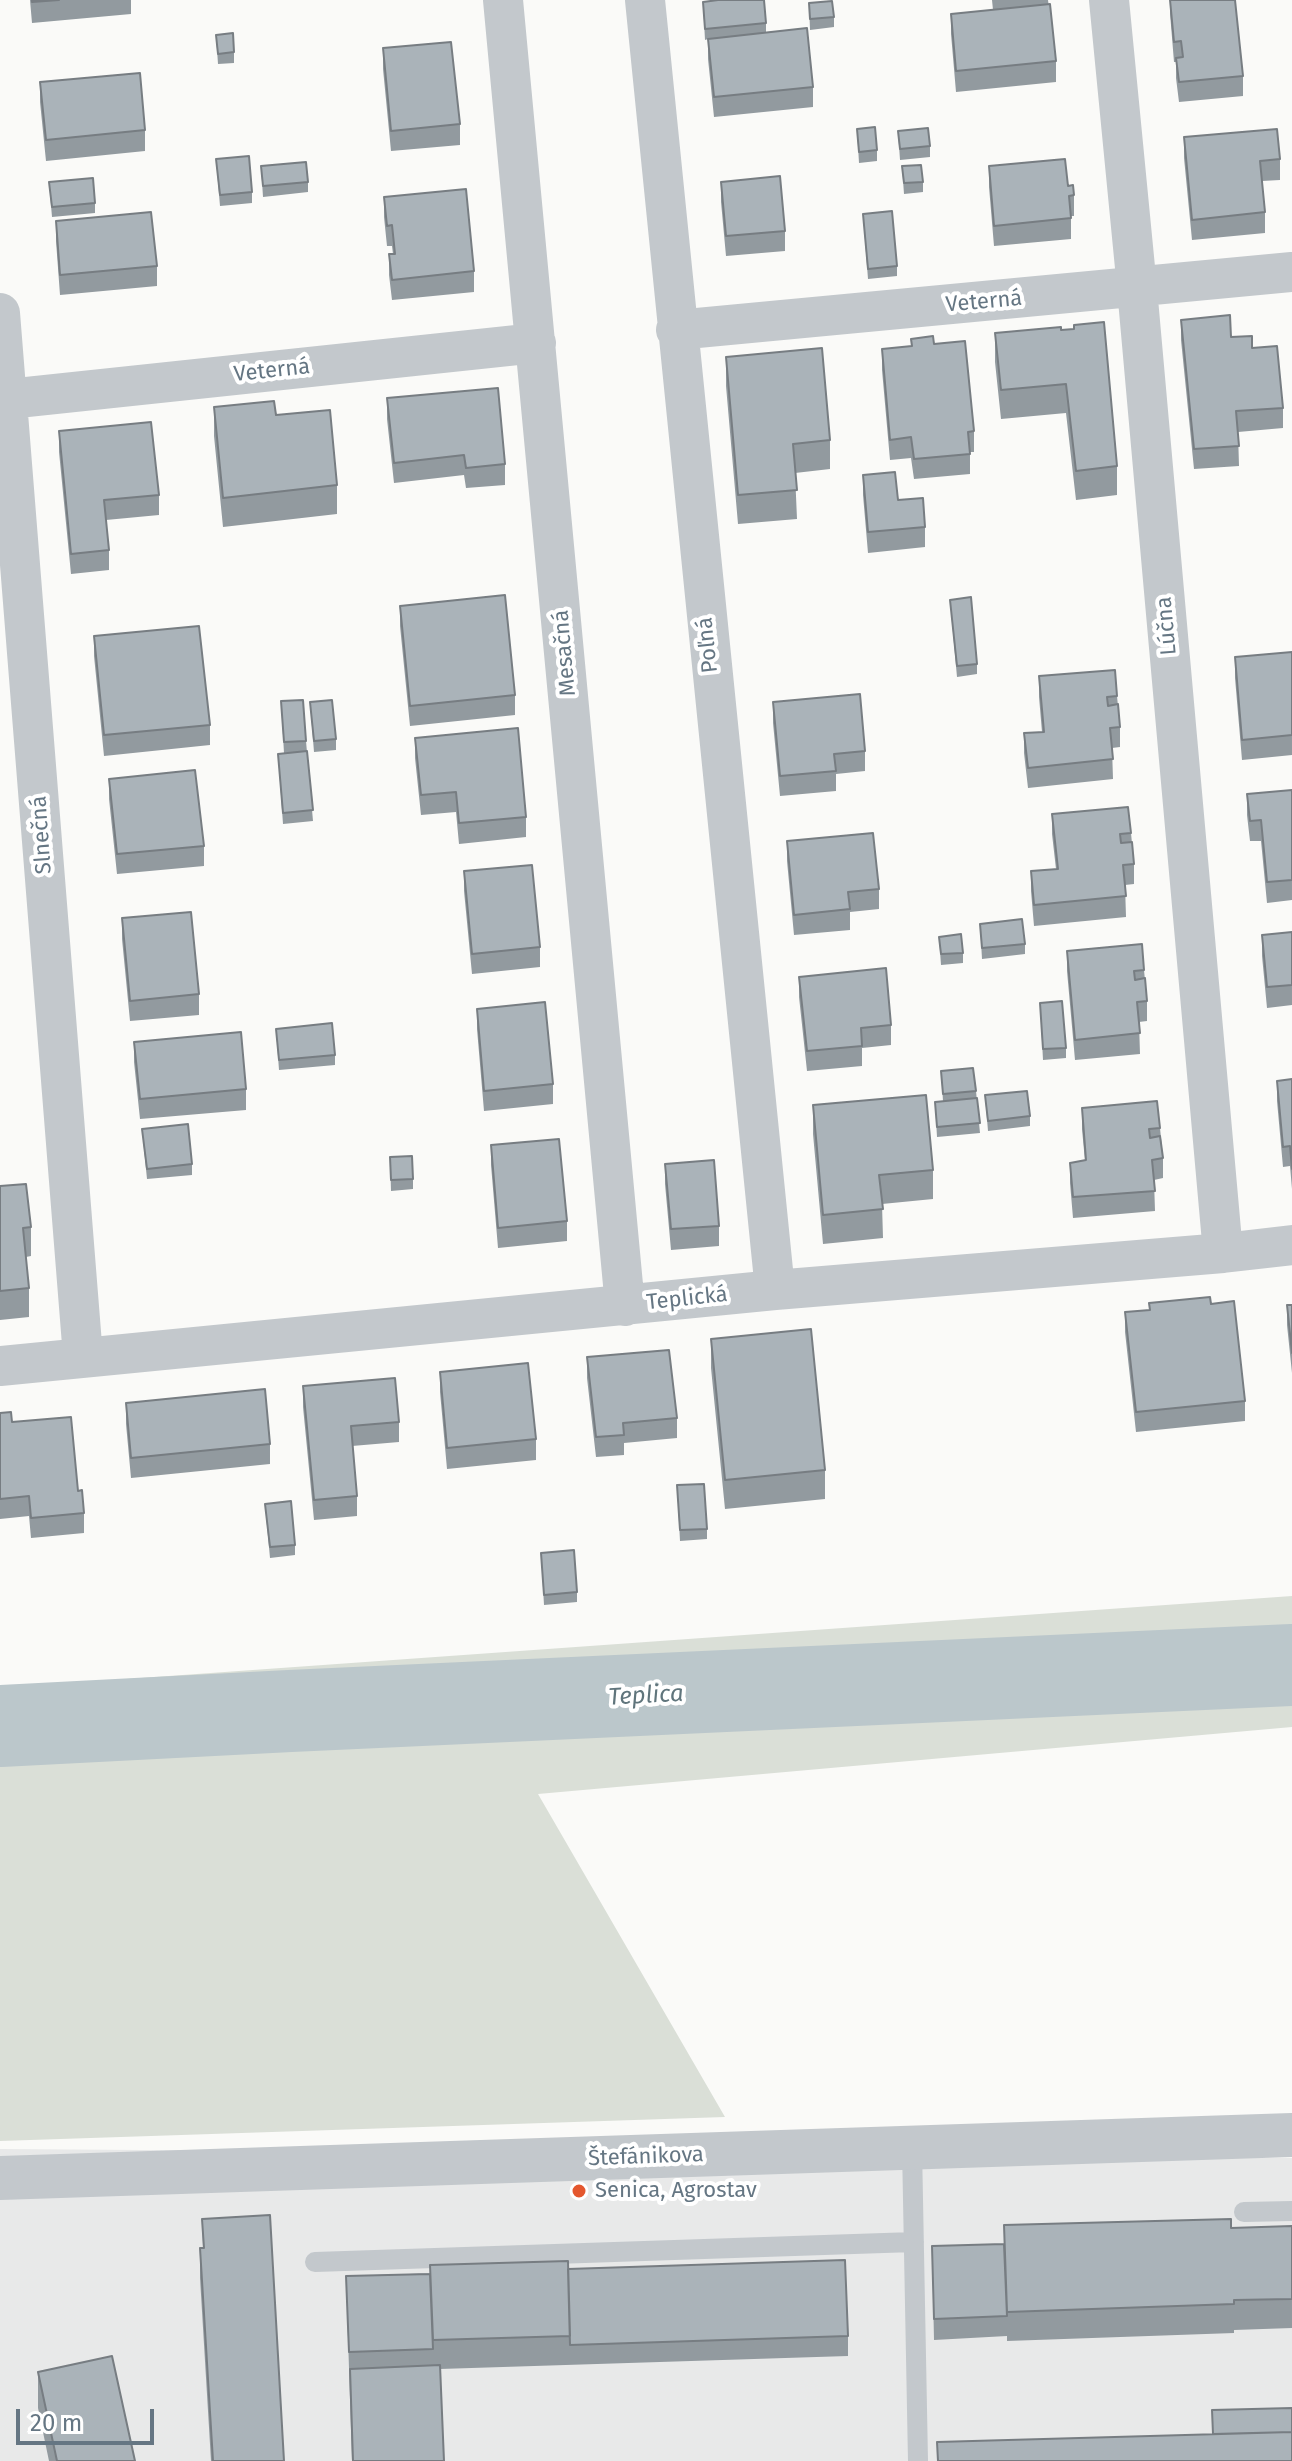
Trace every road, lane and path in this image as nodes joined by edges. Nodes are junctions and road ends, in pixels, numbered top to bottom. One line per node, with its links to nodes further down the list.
1 (503, 0): 8 (street, Mesačná)
2 (645, 0): 7 (street, Poľná)
3 (1109, 0): 5 (street, Lúčna)
4 (1292, 272): 5 (street, Veterná)
5 (1137, 288): 7 (street, Veterná); 11 (street, Lúčna)
6 (0, 313): 9 (street, Slnečná)
7 (676, 330): 12 (street, Poľná)
8 (536, 343): 9 (street, Veterná); 13 (street, Mesačná)
9 (8, 399): 14 (street, Slnečná)
10 (1292, 1245): 11 (street, Teplická)
11 (1223, 1253): 12 (street, Teplická)
12 (775, 1290): 13 (street, Teplická)
13 (625, 1306): 14 (street, Teplická)
14 (83, 1357): 15 (street, Teplická)
15 (0, 1366)
16 (1292, 2135): 17 (street, Štefánikova)
17 (912, 2147): 18 (street, Štefánikova); 21 (lane)
18 (0, 2178)
19 (1292, 2211): 20 (lane)
20 (1244, 2212)
21 (914, 2242): 22 (lane); 23 (lane)
22 (315, 2262)
23 (918, 2461)

